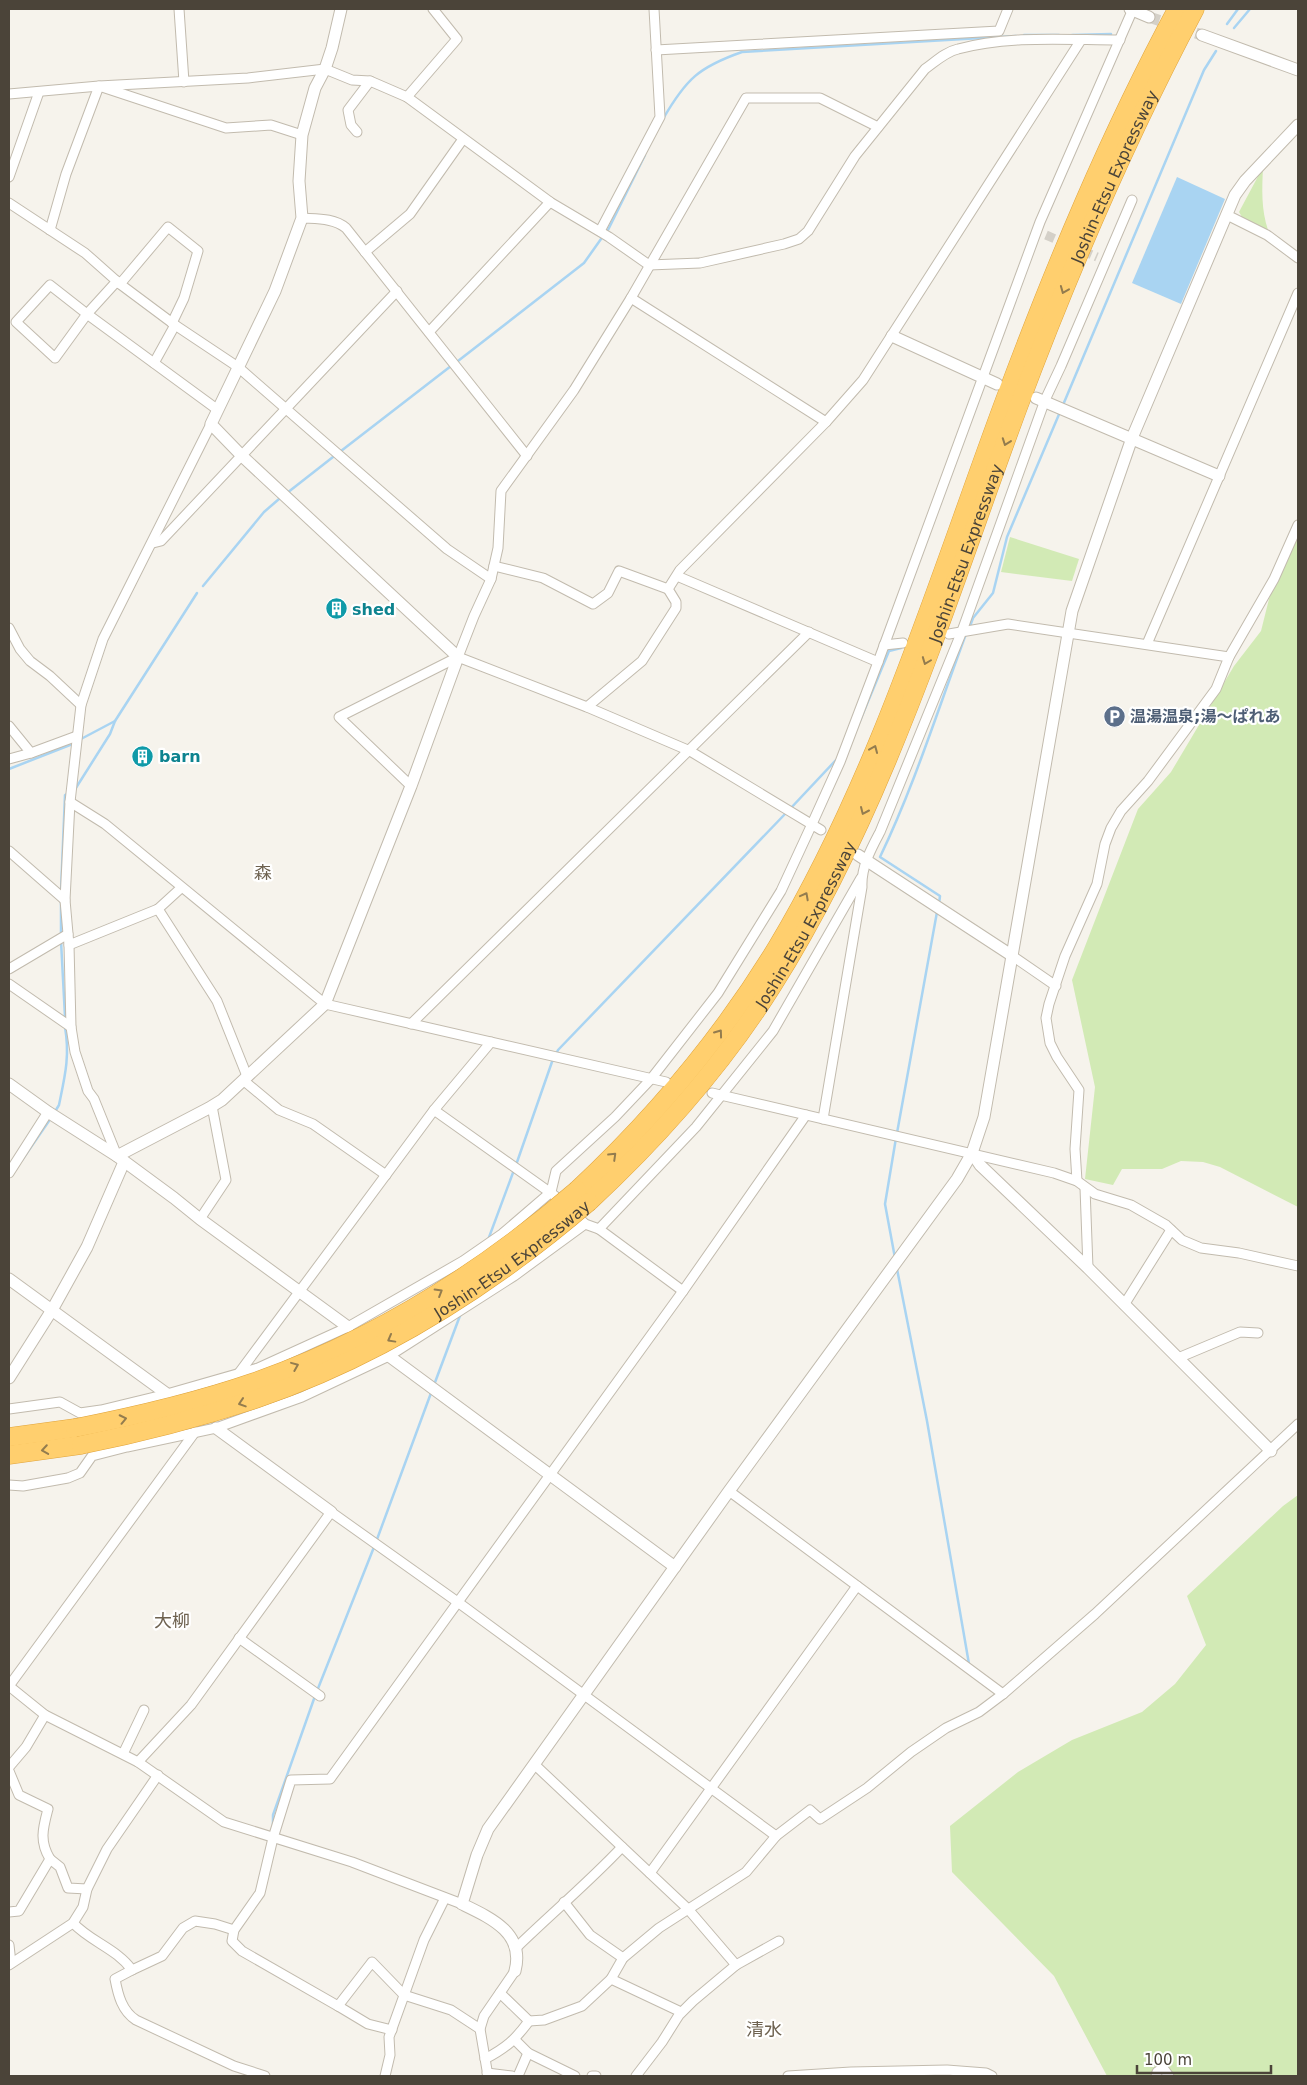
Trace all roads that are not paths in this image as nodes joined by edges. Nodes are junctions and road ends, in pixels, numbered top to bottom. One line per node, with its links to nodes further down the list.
1 (179, 9): 18 (street)
2 (341, 9): 15 (street)
3 (433, 9): 22 (street)
4 (654, 9): 14 (street)
5 (1008, 9): 14 (street)
6 (1132, 9): 10 (street); 13 (street)
7 (1168, 9): 23 (highway)
8 (1177, 9): 23 (highway, Joshin-Etsu Expressway)
9 (1197, 9): 123 (highway, Joshin-Etsu Expressway, one-way to 123)
10 (1149, 17)
11 (1202, 35): 16 (street)
12 (1081, 40): 13 (street); 25 (street); 47 (street)
13 (1120, 40): 50 (street)
14 (656, 50): 36 (street)
15 (326, 69): 17 (street); 18 (street); 27 (street)
16 (1298, 70)
17 (370, 81): 22 (street); 26 (street)
18 (184, 82): 19 (street)
19 (99, 86): 20 (street); 27 (street); 35 (street)
20 (39, 92): 21 (street); 29 (street)
21 (9, 94)
22 (407, 97): 28 (street)
23 (1120, 121): 123 (highway, Joshin-Etsu Expressway, one-way to 23)
24 (1298, 125): 33 (street)
25 (878, 127): 39 (street); 39 (street)
26 (357, 132)
27 (302, 135): 34 (street)
28 (463, 139): 31 (street); 37 (street)
29 (9, 177)
30 (1132, 200): 52 (street)
31 (550, 202): 36 (street); 46 (street)
32 (9, 203): 35 (street)
33 (1227, 215): 38 (street); 57 (street)
34 (302, 218): 37 (street); 49 (street)
35 (50, 230): 40 (street)
36 (600, 231): 39 (street)
37 (366, 252): 41 (street)
38 (1298, 258)
39 (649, 265): 43 (street)
40 (118, 283): 44 (street); 45 (street); 45 (street)
41 (397, 292): 46 (street); 53 (street)
42 (1298, 293): 60 (street)
43 (631, 298): 55 (street); 59 (street)
44 (87, 314): 44 (street); 48 (street)
45 (174, 324): 48 (street); 49 (street)
46 (429, 332): 59 (street)
47 (892, 336): 50 (street); 55 (street)
48 (154, 363): 54 (street)
49 (238, 367): 53 (street); 54 (street)
50 (984, 378): 51 (street); 74 (street)
51 (996, 384)
52 (1041, 399): 57 (street); 68 (street)
53 (286, 409): 58 (street); 65 (street)
54 (218, 410): 56 (street)
55 (826, 422): 64 (street)
56 (211, 424): 58 (street); 62 (street)
57 (1132, 438): 60 (street); 71 (street)
58 (242, 456): 62 (street); 75 (street)
59 (527, 456): 63 (street)
60 (1219, 476): 73 (street)
61 (1298, 525): 76 (street)
62 (153, 543): 78 (street)
63 (494, 566): 65 (street); 66 (street)
64 (677, 576): 66 (street); 69 (street)
65 (492, 579): 75 (street)
66 (668, 589): 79 (street)
67 (9, 628): 78 (street)
68 (962, 631): 70 (street); 71 (street); 90 (street)
69 (809, 632): 77 (street); 82 (street)
70 (949, 634)
71 (1069, 634): 73 (street); 97 (street)
72 (903, 642): 74 (street)
73 (1147, 644): 76 (street)
74 (884, 645): 77 (street)
75 (458, 657): 79 (street); 85 (street); 85 (street)
76 (1229, 657): 100 (street)
77 (878, 662): 87 (street)
78 (81, 705): 81 (street)
79 (587, 707): 82 (street)
80 (9, 726): 83 (street)
81 (77, 736): 83 (street); 86 (street)
82 (690, 751): 87 (street); 102 (street)
83 (31, 753): 84 (street)
84 (9, 759)
85 (411, 786): 101 (street)
86 (70, 802): 92 (street); 93 (street)
87 (812, 824): 88 (street); 106 (street)
88 (821, 830)
89 (9, 851): 93 (street)
90 (862, 857): 91 (street); 97 (street)
91 (862, 877): 110 (street); 115 (street)
92 (180, 888): 94 (street); 101 (street)
93 (65, 900): 95 (street)
94 (158, 908): 96 (street); 105 (street)
95 (68, 934): 96 (street); 98 (street)
96 (69, 945): 103 (street)
97 (1011, 956): 100 (street); 116 (street)
98 (9, 969)
99 (9, 984): 103 (street)
100 (1056, 986): 120 (street)
101 (325, 1004): 102 (street); 105 (street)
102 (410, 1024): 104 (street)
103 (71, 1027): 117 (street)
104 (491, 1042): 106 (street); 112 (street)
105 (245, 1078): 111 (street); 119 (street)
106 (651, 1079): 107 (street); 122 (street)
107 (666, 1082)
108 (9, 1084): 113 (street)
109 (712, 1093): 110 (street)
110 (723, 1095): 114 (street); 126 (street)
111 (212, 1106): 117 (street); 124 (street)
112 (434, 1110): 119 (street); 122 (street)
113 (48, 1112): 117 (street); 118 (street)
114 (806, 1115): 115 (street); 132 (street)
115 (822, 1119): 116 (street)
116 (972, 1153): 120 (street); 129 (street); 152 (street)
117 (120, 1159): 124 (street); 134 (street)
118 (9, 1173)
119 (386, 1175): 131 (street)
120 (1077, 1181): 121 (street)
121 (1085, 1188): 127 (street); 129 (street)
122 (551, 1192): 125 (street); 135 (street)
123 (583, 1196): 147 (highway, Joshin-Etsu Expressway, bridge)
124 (200, 1219): 131 (street)
125 (586, 1224): 126 (street); 137 (street)
126 (599, 1229): 132 (street)
127 (1172, 1230): 128 (street); 133 (street)
128 (1298, 1266)
129 (1088, 1268): 133 (street)
130 (9, 1279): 134 (street)
131 (299, 1291): 135 (street); 139 (street)
132 (683, 1291): 150 (street)
133 (1124, 1305): 138 (street)
134 (52, 1310): 140 (street); 141 (street)
135 (348, 1327): 139 (street)
136 (1258, 1333): 138 (street)
137 (390, 1356): 144 (street); 150 (street)
138 (1178, 1358): 148 (street)
139 (239, 1374): 141 (street)
140 (9, 1378)
141 (167, 1394): 142 (street)
142 (9, 1408)
143 (1298, 1424): 148 (street)
144 (216, 1428): 145 (street); 153 (street)
145 (195, 1432): 151 (street); 158 (street)
146 (9, 1437): 147 (highway, Joshin-Etsu Expressway)
147 (78, 1437): 149 (highway, Joshin-Etsu Expressway, one-way to 149)
148 (1271, 1451): 160 (street)
149 (9, 1455)
150 (551, 1474): 154 (street); 156 (street)
151 (9, 1485)
152 (729, 1491): 154 (street); 155 (street)
153 (331, 1512): 156 (street); 157 (street)
154 (675, 1567): 159 (street)
155 (857, 1586): 160 (street); 170 (street)
156 (459, 1602): 159 (street); 172 (street)
157 (239, 1638): 161 (street); 165 (street)
158 (9, 1686): 163 (street)
159 (584, 1694): 166 (street); 170 (street)
160 (1003, 1694): 171 (street)
161 (320, 1696)
162 (144, 1710): 164 (street)
163 (45, 1715): 164 (street); 167 (street)
164 (123, 1754): 165 (street)
165 (138, 1762): 169 (street)
166 (534, 1764): 173 (street); 179 (street)
167 (9, 1767)
168 (9, 1772): 174 (street)
169 (158, 1774): 172 (street); 176 (street)
170 (712, 1788): 171 (street); 175 (street)
171 (776, 1836): 180 (street)
172 (273, 1838): 177 (street); 183 (street)
173 (622, 1847): 175 (street); 178 (street)
174 (50, 1859): 176 (street); 181 (street)
175 (650, 1873): 180 (street)
176 (87, 1889): 182 (street)
177 (444, 1898): 179 (street); 194 (street)
178 (564, 1902): 186 (street); 187 (street)
179 (462, 1904): 186 (street)
180 (688, 1909): 187 (street); 189 (street)
181 (9, 1912)
182 (73, 1923): 188 (street); 190 (street)
183 (234, 1930): 190 (street); 195 (street)
184 (779, 1941): 189 (street)
185 (9, 1945): 188 (street)
186 (517, 1947): 191 (street)
187 (623, 1958): 192 (street)
188 (10, 1964)
189 (736, 1965): 196 (street)
190 (132, 1970): 205 (street)
191 (515, 1971): 193 (street)
192 (611, 1979): 196 (street); 197 (street)
193 (500, 1993): 197 (street); 198 (street)
194 (404, 1995): 195 (street); 198 (street); 199 (street)
195 (338, 2006): 199 (street)
196 (682, 2012): 210 (street)
197 (530, 2021): 200 (street)
198 (480, 2029): 202 (street)
199 (392, 2030): 206 (street)
200 (515, 2040): 201 (street); 202 (street)
201 (528, 2053): 208 (street); 209 (street)
202 (485, 2058): 204 (street)
203 (944, 2073): 211 (street); 212 (street)
204 (488, 2075): 207 (street)
205 (265, 2076)
206 (385, 2076)
207 (512, 2076)
208 (518, 2076)
209 (575, 2076)
210 (636, 2076)
211 (792, 2076)
212 (992, 2076)
213 (1156, 2076): 214 (street)
214 (1169, 2076)

